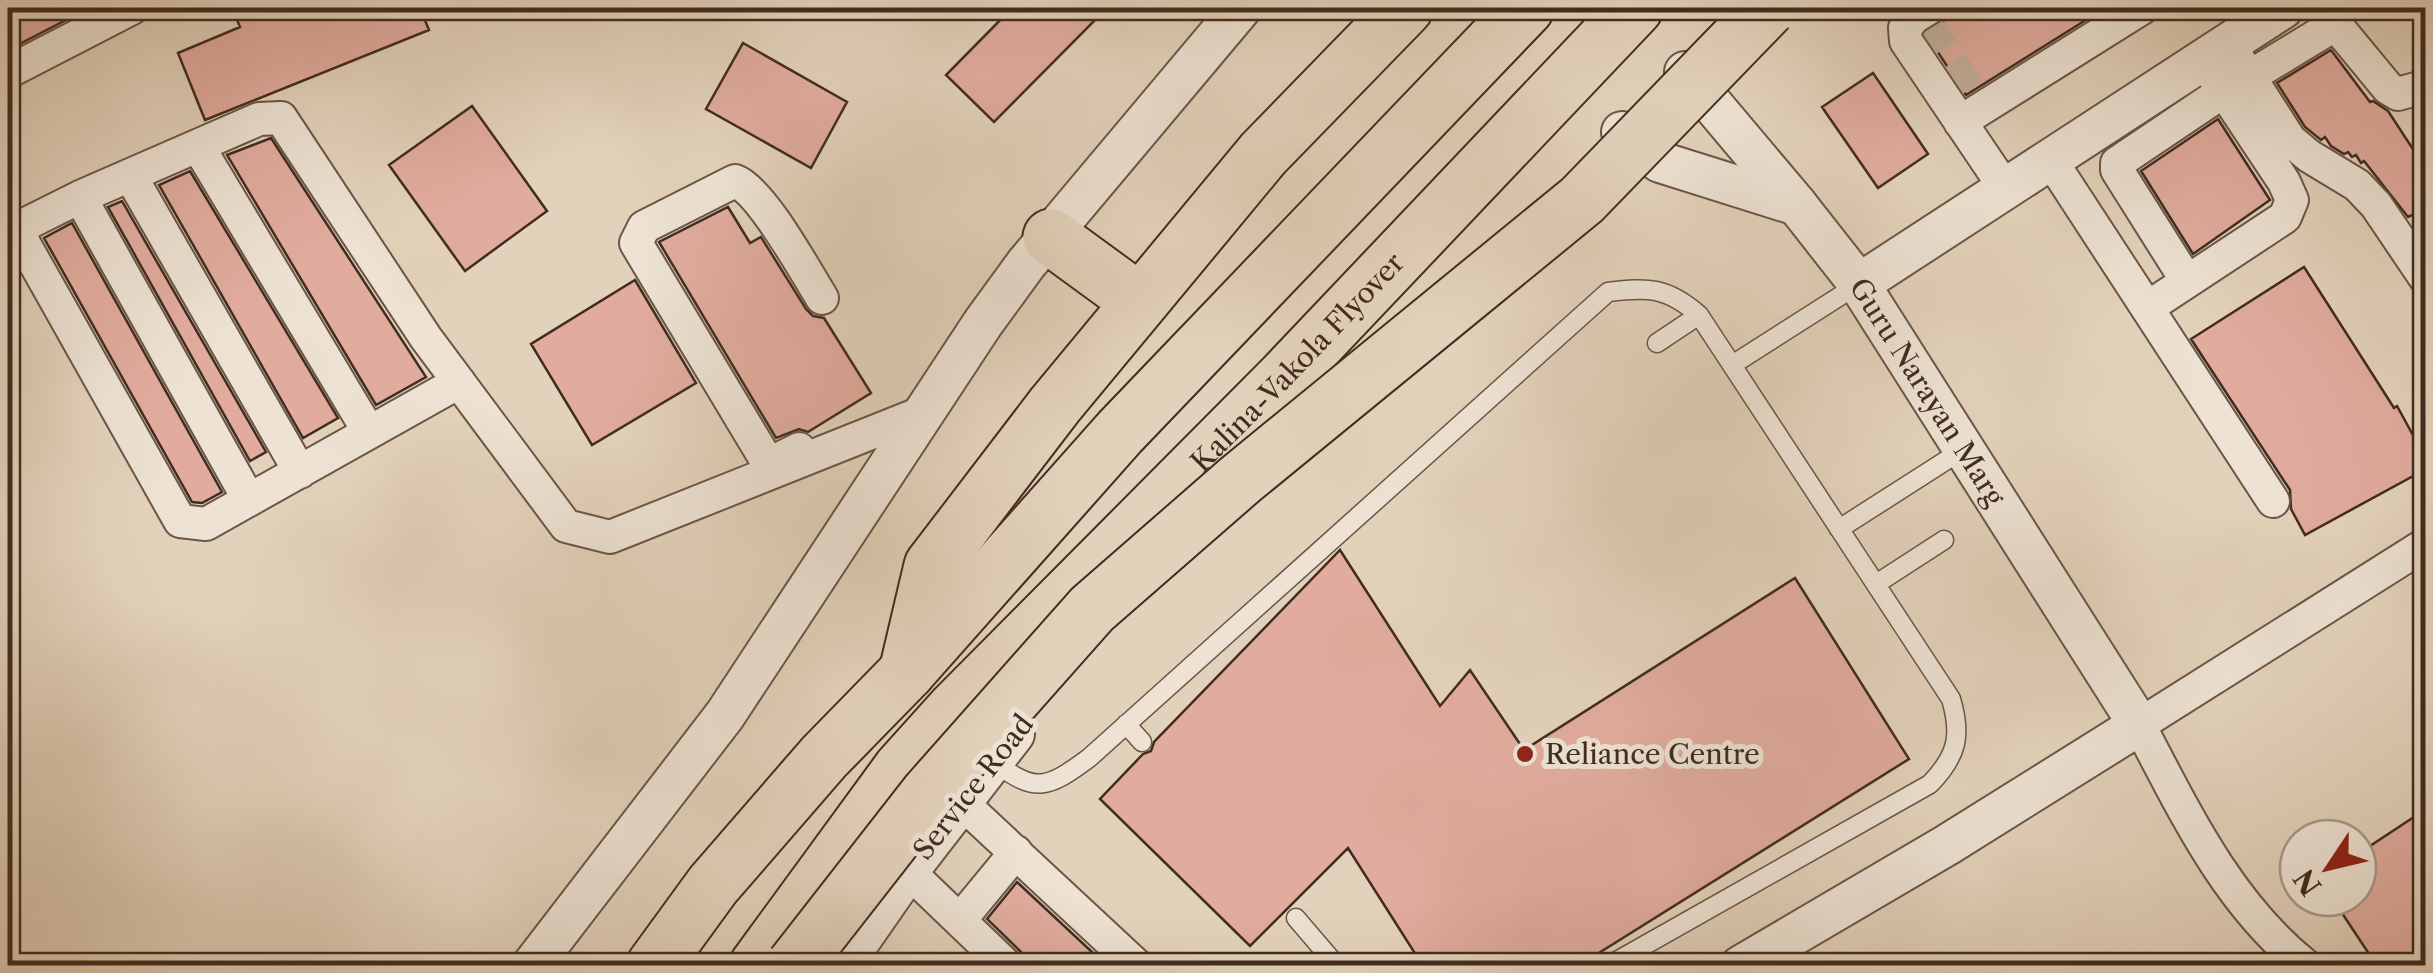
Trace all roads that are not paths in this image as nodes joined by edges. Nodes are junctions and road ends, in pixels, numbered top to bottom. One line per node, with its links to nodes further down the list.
1 (132, 8): 13 (street)
2 (1242, 8): 24 (street)
3 (1405, 8): 29 (highway)
4 (1526, 8): 47 (highway)
5 (1636, 8): 48 (highway, Kalina-Vakola Flyover)
6 (1743, 8): 14 (highway)
7 (1768, 8): 61 (highway, bridge)
8 (2142, 8): 16 (street)
9 (2283, 8): 12 (street, Guru Narayan Marg)
10 (1925, 15): 16 (street)
11 (2329, 16): 12 (street); 15 (street)
12 (2226, 68): 19 (street, Guru Narayan Marg); 25 (street); 26 (street); 26 (street)
13 (8, 72)
14 (1685, 72): 17 (highway); 23 (street)
15 (2426, 86)
16 (1972, 109): 21 (street)
17 (1622, 132): 23 (street); 46 (highway)
18 (198, 146): 20 (street); 34 (street); 36 (street)
19 (2050, 159): 21 (street, Guru Narayan Marg); 30 (street)
20 (130, 175): 22 (street); 39 (street)
21 (2005, 188): 27 (street, Guru Narayan Marg)
22 (80, 197): 40 (street); 40 (street)
23 (1797, 205): 27 (street)
24 (1051, 237): 29 (highway); 35 (street)
25 (2426, 279)
26 (2187, 281): 30 (street)
27 (1859, 284): 33 (lane); 37 (street, Guru Narayan Marg)
28 (822, 298): 38 (street)
29 (1140, 302): 47 (highway)
30 (2147, 308): 41 (street)
31 (1699, 315): 32 (lane); 33 (lane); 49 (lane)
32 (1657, 344)
33 (1732, 365): 42 (lane)
34 (459, 382): 36 (street); 38 (street)
35 (926, 411): 38 (street); 58 (street)
36 (369, 432): 39 (street)
37 (1964, 450): 42 (lane); 50 (street, Guru Narayan Marg)
38 (808, 458)
39 (300, 472): 40 (street)
40 (248, 500)
41 (2273, 501)
42 (1839, 529): 45 (lane)
43 (1944, 540): 45 (lane)
44 (2426, 544): 50 (street)
45 (1876, 584): 66 (lane)
46 (1112, 615): 48 (highway); 52 (street, Service Road)
47 (908, 672): 59 (highway)
48 (955, 709): 60 (highway)
49 (1126, 724): 51 (lane); 52 (lane)
50 (2139, 725): 67 (street); 68 (street)
51 (1142, 742)
52 (993, 761): 53 (street, Service Road)
53 (961, 802): 54 (street); 55 (street, Service Road)
54 (1016, 852): 57 (street); 64 (street)
55 (908, 871): 57 (street); 62 (street, Service Road)
56 (1296, 918): 65 (lane)
57 (960, 920): 63 (street)
58 (532, 966)
59 (654, 966)
60 (757, 966)
61 (794, 966)
62 (842, 966)
63 (1007, 966)
64 (1137, 966)
65 (1337, 966)
66 (1608, 966)
67 (1741, 966)
68 (2306, 966)

